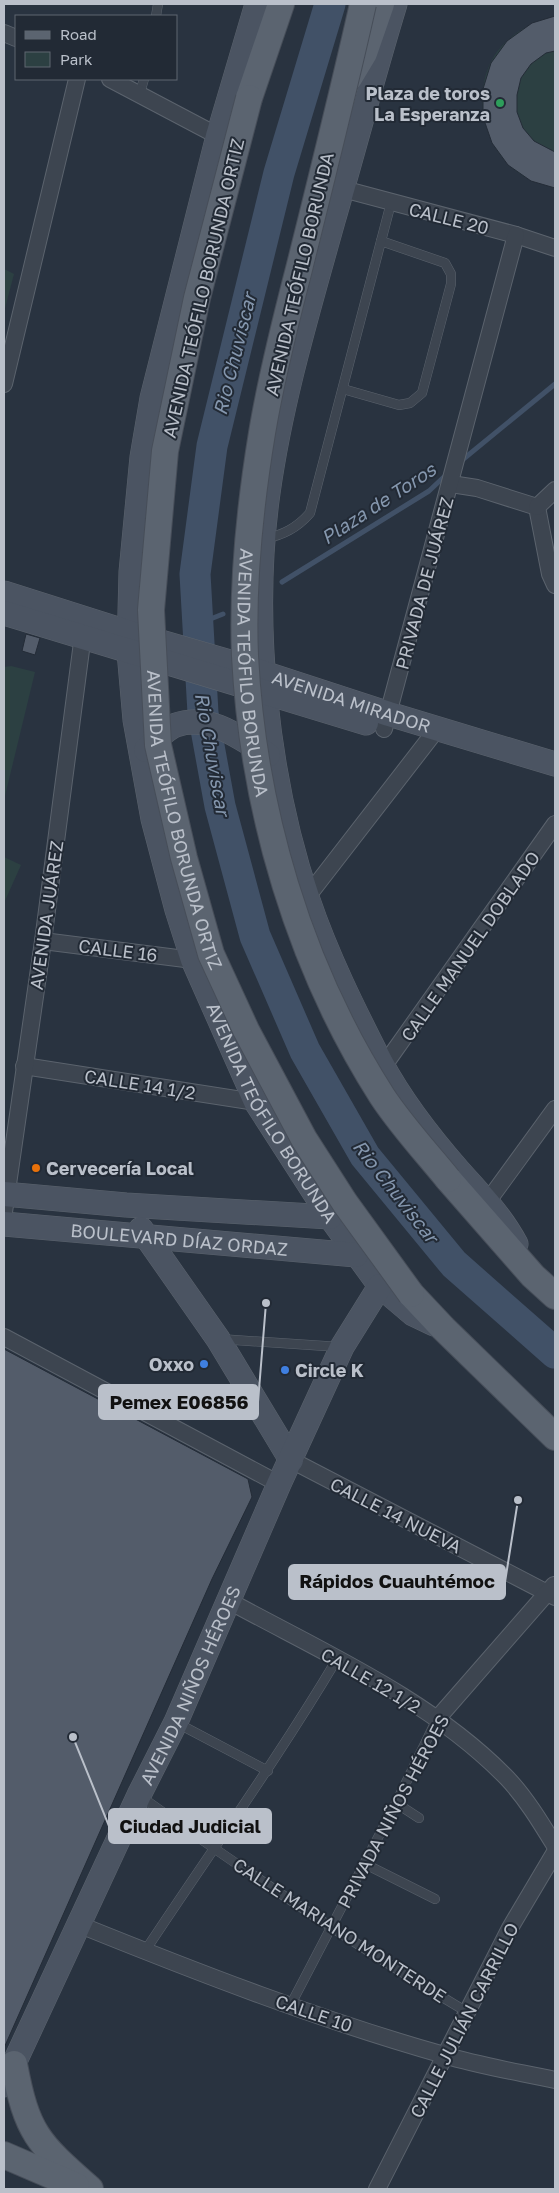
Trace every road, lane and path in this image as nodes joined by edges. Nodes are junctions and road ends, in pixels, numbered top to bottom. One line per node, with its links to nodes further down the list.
1 (257, 4): 10 (main road, AVENIDA TEÓFILO BORUNDA)
2 (281, 4): 52 (main road, AVENIDA TEÓFILO BORUNDA ORTIZ, bridge)
3 (363, 4): 8 (main road, AVENIDA TEÓFILO BORUNDA, bridge)
4 (381, 4): 8 (main road)
5 (395, 4): 11 (main road, AVENIDA TEÓFILO BORUNDA)
6 (77, 80): 16 (street)
7 (115, 80): 9 (street)
8 (345, 85): 49 (main road, AVENIDA TEÓFILO BORUNDA, bridge)
9 (142, 86): 10 (street)
10 (218, 136): 26 (main road, AVENIDA TEÓFILO BORUNDA)
11 (342, 190): 12 (street, CALLE 20); 21 (main road, AVENIDA TEÓFILO BORUNDA)
12 (391, 203): 13 (street, CALLE 20); 14 (lane)
13 (516, 235): 15 (street, CALLE 20); 18 (street, PRIVADA DE JUÁREZ)
14 (381, 241): 17 (lane); 17 (lane)
15 (555, 248)
16 (4, 384)
17 (343, 389): 21 (lane)
18 (451, 484): 20 (street); 28 (street, PRIVADA DE JUÁREZ)
19 (555, 490): 20 (street)
20 (536, 507): 22 (street)
21 (264, 539): 27 (main road, AVENIDA TEÓFILO BORUNDA)
22 (555, 585)
23 (4, 593): 25 (main road, AVENIDA MIRADOR)
24 (4, 613): 25 (main road, AVENIDA MIRADOR)
25 (84, 628): 26 (main road, AVENIDA MIRADOR); 36 (street, AVENIDA JUÁREZ)
26 (129, 642): 27 (main road, AVENIDA MIRADOR); 30 (main road, AVENIDA TEÓFILO BORUNDA)
27 (265, 683): 28 (main road, AVENIDA MIRADOR); 31 (main road, AVENIDA TEÓFILO BORUNDA)
28 (386, 721): 29 (main road, AVENIDA MIRADOR)
29 (431, 735): 32 (main road, AVENIDA MIRADOR); 33 (main road, AVENIDA MIRADOR); 35 (street)
30 (141, 755): 31 (main road); 37 (main road, AVENIDA TEÓFILO BORUNDA)
31 (273, 758): 35 (main road, AVENIDA TEÓFILO BORUNDA)
32 (555, 764)
33 (555, 781)
34 (555, 824): 39 (street, CALLE MANUEL DOBLADO)
35 (307, 897): 39 (main road, AVENIDA TEÓFILO BORUNDA)
36 (43, 941): 37 (street, CALLE 16); 38 (street, AVENIDA JUÁREZ)
37 (193, 960): 40 (main road, AVENIDA TEÓFILO BORUNDA)
38 (24, 1066): 40 (street, CALLE 14 1/2); 42 (street, AVENIDA JUÁREZ)
39 (383, 1067): 43 (main road, AVENIDA TEÓFILO BORUNDA)
40 (256, 1102): 45 (main road, AVENIDA TEÓFILO BORUNDA)
41 (555, 1109): 43 (street)
42 (5, 1200): 44 (main road, BOULEVARD DÍAZ ORDAZ)
43 (488, 1201): 49 (main road, AVENIDA TEÓFILO BORUNDA)
44 (126, 1206): 45 (main road, BOULEVARD DÍAZ ORDAZ); 47 (main road)
45 (330, 1217): 48 (main road, AVENIDA TEÓFILO BORUNDA)
46 (4, 1224): 47 (main road, BOULEVARD DÍAZ ORDAZ)
47 (146, 1237): 48 (main road, BOULEVARD DÍAZ ORDAZ); 54 (main road)
48 (356, 1255): 50 (main road, AVENIDA TEÓFILO BORUNDA)
49 (533, 1276): 51 (main road, AVENIDA TEÓFILO BORUNDA)
50 (380, 1286): 52 (main road, AVENIDA TEÓFILO BORUNDA); 55 (main road, AVENIDA NIÑOS HÉROES)
51 (555, 1296)
52 (443, 1328): 56 (main road, AVENIDA TEÓFILO BORUNDA ORTIZ)
53 (4, 1337): 58 (street)
54 (218, 1339): 55 (lane); 57 (main road)
55 (342, 1347): 57 (main road, AVENIDA NIÑOS HÉROES)
56 (555, 1437)
57 (290, 1460): 58 (main road, AVENIDA NIÑOS HÉROES); 59 (street, CALLE 14 NUEVA)
58 (279, 1484): 60 (main road, AVENIDA NIÑOS HÉROES)
59 (553, 1591): 62 (street, PRIVADA NIÑOS HÉROES)
60 (229, 1601): 61 (street, CALLE 12 1/2); 63 (main road, AVENIDA NIÑOS HÉROES)
61 (337, 1660): 62 (street, CALLE 12 1/2); 64 (lane)
62 (437, 1719): 66 (lane, PRIVADA NIÑOS HÉROES); 68 (street, CALLE 12 1/2)
63 (176, 1722): 64 (lane); 65 (main road, AVENIDA NIÑOS HÉROES)
64 (268, 1771): 69 (lane)
65 (139, 1796): 69 (lane, CALLE MARIANO MONTERDE); 73 (main road, AVENIDA NIÑOS HÉROES)
66 (396, 1804): 67 (lane); 71 (lane, PRIVADA NIÑOS HÉROES)
67 (418, 1818)
68 (555, 1846)
69 (212, 1848): 74 (lane, CALLE MARIANO MONTERDE); 75 (lane)
70 (555, 1852): 77 (street, CALLE JULIÁN CARRILLO)
71 (365, 1864): 72 (lane); 74 (lane, PRIVADA NIÑOS HÉROES)
72 (435, 1898)
73 (80, 1925): 75 (street, CALLE 10); 79 (main road, AVENIDA NIÑOS HÉROES)
74 (331, 1928): 76 (lane, PRIVADA NIÑOS HÉROES); 77 (lane, CALLE MARIANO MONTERDE)
75 (145, 1951): 76 (street, CALLE 10)
76 (290, 2006): 78 (street, CALLE 10)
77 (468, 2012): 78 (street, CALLE JULIÁN CARRILLO)
78 (446, 2056): 80 (street, CALLE 10); 84 (street, CALLE JULIÁN CARRILLO)
79 (9, 2074): 83 (main road)
80 (555, 2080)
81 (4, 2155): 82 (main road)
82 (84, 2189)
83 (90, 2189)
84 (377, 2189)

